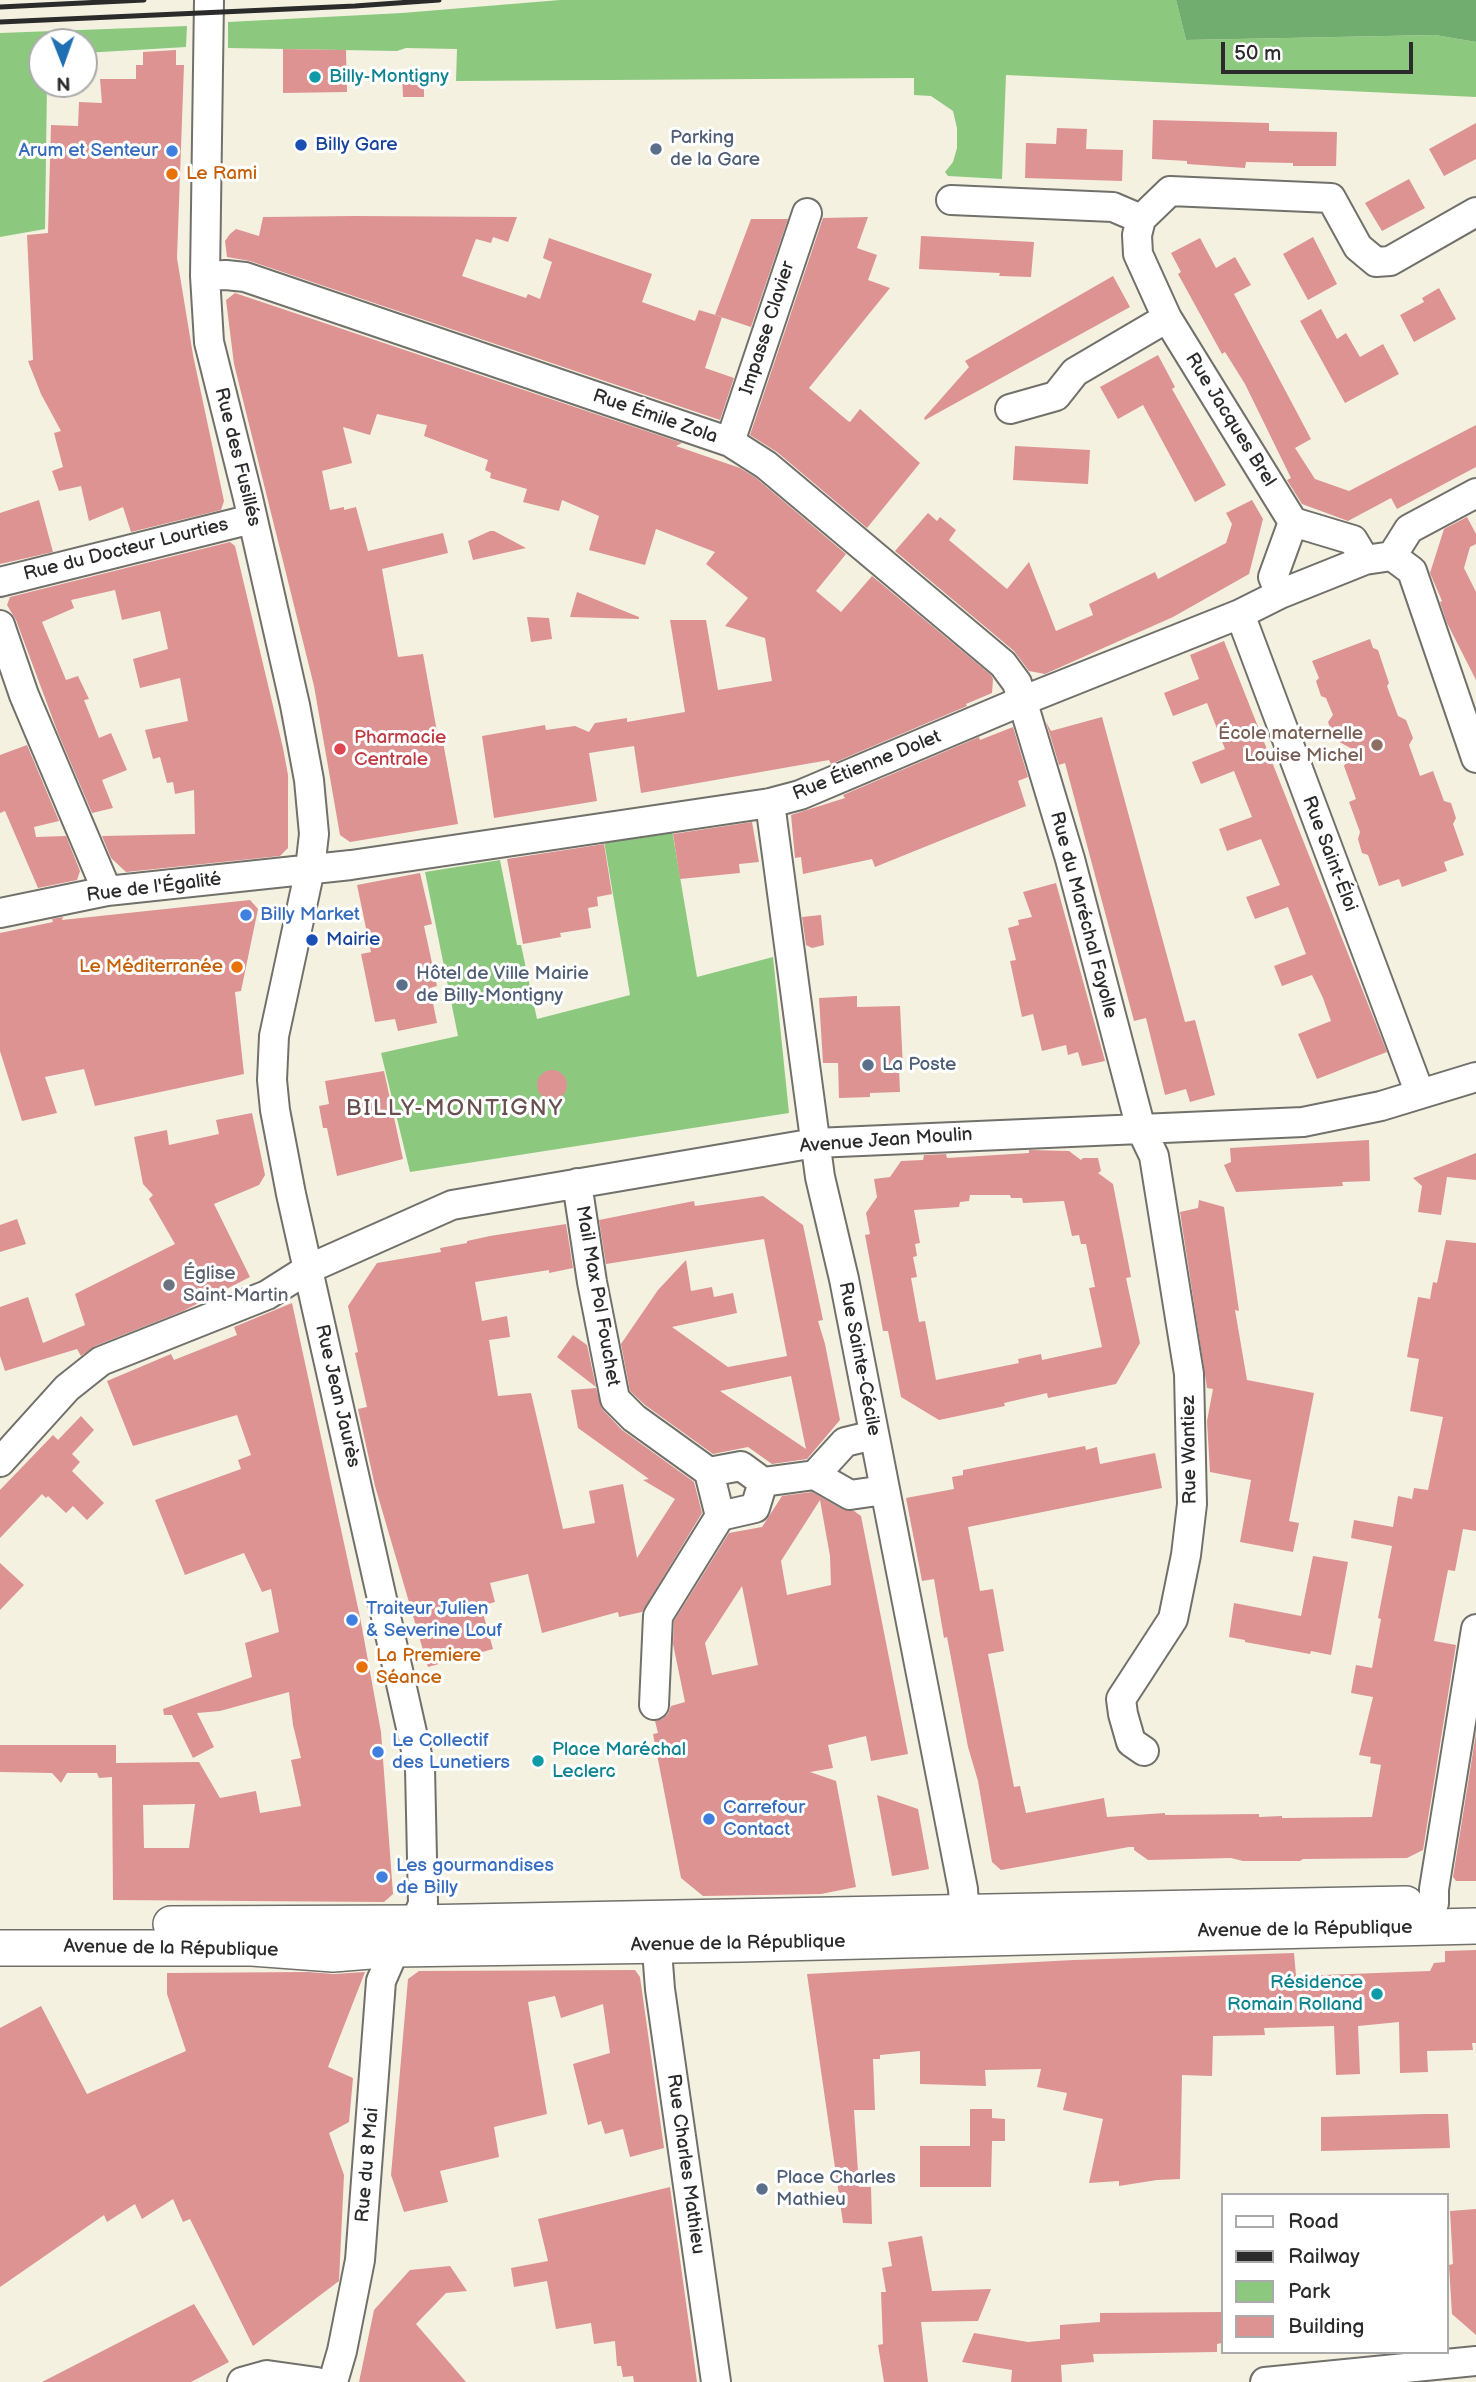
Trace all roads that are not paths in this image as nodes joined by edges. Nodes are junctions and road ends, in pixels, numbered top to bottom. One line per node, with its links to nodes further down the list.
1 (209, 0): 6 (street, Rue des Fusillés)
2 (951, 200): 5 (street)
3 (1476, 212): 5 (street)
4 (807, 213): 9 (street, Impasse Clavier)
5 (1141, 219): 7 (street, Rue Jacques Brel)
6 (205, 276): 9 (street, Rue Émile Zola); 11 (street, Rue des Fusillés)
7 (1167, 318): 8 (street); 12 (street, Rue Jacques Brel)
8 (1010, 409)
9 (730, 443): 18 (street, Rue Émile Zola)
10 (1476, 493): 13 (street)
11 (252, 519): 14 (street, Rue du Docteur Lourties); 21 (street, Rue des Fusillés)
12 (1293, 522): 13 (street); 15 (street)
13 (1379, 558): 15 (street, Rue Étienne Dolet); 19 (street)
14 (0, 582)
15 (1280, 594): 16 (street, Rue Étienne Dolet)
16 (1240, 614): 18 (street, Rue Étienne Dolet); 25 (street, Rue Saint-Éloi)
17 (0, 625): 22 (street)
18 (1022, 701): 20 (street, Rue Étienne Dolet); 26 (street, Rue du Maréchal Fayolle)
19 (1476, 758)
20 (770, 803): 21 (street, Rue Étienne Dolet); 27 (street, Rue Sainte-Cécile)
21 (310, 869): 22 (street, Rue de l'Égalité); 29 (street, Rue Jean Jaurès)
22 (107, 891): 23 (street, Rue de l'Égalité)
23 (0, 913)
24 (1476, 1077): 25 (street, Avenue Jean Moulin)
25 (1420, 1094): 26 (street, Avenue Jean Moulin)
26 (1141, 1129): 27 (street, Avenue Jean Moulin); 39 (street, Rue Wantiez)
27 (815, 1143): 28 (street, Avenue Jean Moulin); 30 (street, Rue Sainte-Cécile)
28 (576, 1183): 29 (street, Avenue Jean Moulin); 32 (street, Mail Max Pol Fouchet)
29 (308, 1269): 31 (street, Avenue Jean Moulin); 46 (street, Rue Jean Jaurès)
30 (874, 1435): 33 (street); 35 (street, Rue Sainte-Cécile)
31 (0, 1462)
32 (709, 1472): 34 (street); 36 (street)
33 (815, 1475): 34 (street); 35 (street)
34 (762, 1482): 36 (street)
35 (884, 1490): 43 (street, Rue Sainte-Cécile)
36 (720, 1516): 38 (street)
37 (1476, 1629): 41 (street)
38 (654, 1705)
39 (1144, 1751)
40 (1476, 1902): 41 (main road, Avenue de la République)
41 (1434, 1903): 43 (main road, Avenue de la République)
42 (0, 1924): 46 (main road, Avenue de la République)
43 (966, 1925): 44 (main road, Avenue de la République); 45 (main road, Avenue de la République)
44 (1476, 1926)
45 (655, 1932): 46 (main road, Avenue de la République); 52 (street, Rue Charles Mathieu)
46 (405, 1936): 47 (main road, Avenue de la République); 51 (street, Rue du 8 Mai)
47 (0, 1948)
48 (1476, 2361): 53 (street)
49 (242, 2382): 50 (street)
50 (317, 2382)
51 (333, 2382)
52 (716, 2382)
53 (1265, 2382)

